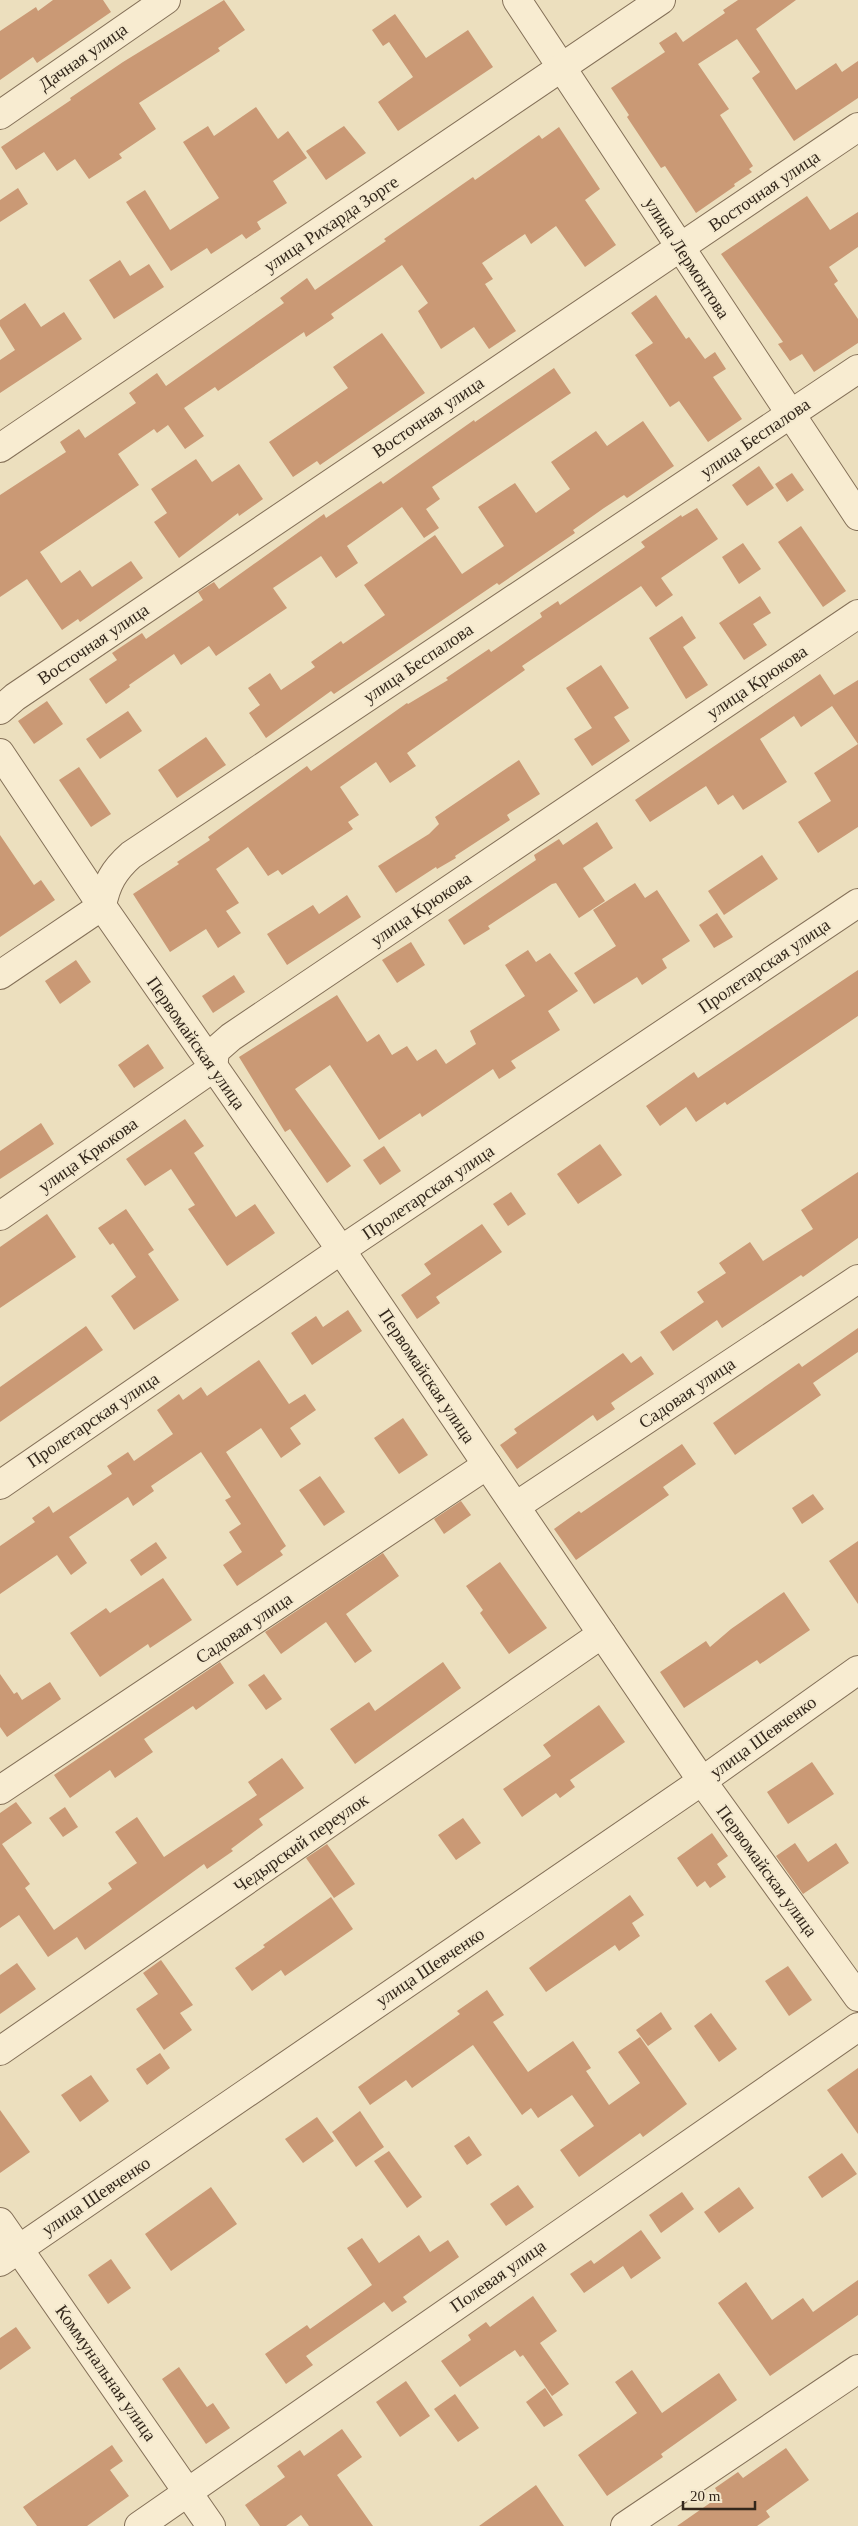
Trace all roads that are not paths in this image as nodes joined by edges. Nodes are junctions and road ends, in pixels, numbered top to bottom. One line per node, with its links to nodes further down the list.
1 (166, 0): 5 (street, Дачная улица)
2 (517, 0): 4 (street, улица Лермонтова)
3 (661, 0): 4 (street, улица Рихарда Зорге)
4 (562, 68): 7 (street, улица Лермонтова); 10 (street, улица Рихарда Зорге)
5 (0, 115)
6 (858, 127): 7 (street, Восточная улица)
7 (679, 248): 9 (street, улица Лермонтова); 13 (street, Восточная улица)
8 (858, 369): 9 (street, улица Беспалова)
9 (790, 414): 11 (street, улица Лермонтова); 16 (street, улица Беспалова)
10 (0, 448)
11 (858, 516)
12 (858, 614): 18 (street, улица Крюкова)
13 (0, 710)
14 (0, 753): 16 (street, Первомайская улица)
15 (858, 903): 20 (street, Пролетарская улица)
16 (102, 906): 17 (street); 18 (street, Первомайская улица)
17 (0, 975)
18 (213, 1068): 19 (street, улица Крюкова); 20 (street, Первомайская улица)
19 (0, 1216)
20 (341, 1250): 22 (street, Первомайская улица); 23 (street, Пролетарская улица)
21 (858, 1280): 24 (street, Садовая улица)
22 (488, 1465): 24 (street, Первомайская улица); 28 (street, Садовая улица)
23 (0, 1485)
24 (516, 1506): 25 (street, Первомайская улица)
25 (602, 1634): 27 (street, Первомайская улица); 31 (street, Чедырский переулок)
26 (858, 1670): 27 (street, улица Шевченко)
27 (702, 1781): 29 (street, Первомайская улица); 33 (street, улица Шевченко)
28 (0, 1790)
29 (858, 1996)
30 (858, 2026): 35 (street, Полевая улица)
31 (0, 2051)
32 (0, 2222): 33 (street, Коммунальная улица)
33 (10, 2255): 35 (street, Коммунальная улица)
34 (858, 2369): 38 (street)
35 (188, 2491): 36 (street, Полевая улица); 37 (street, Коммунальная улица)
36 (139, 2526)
37 (211, 2526)
38 (625, 2526)

